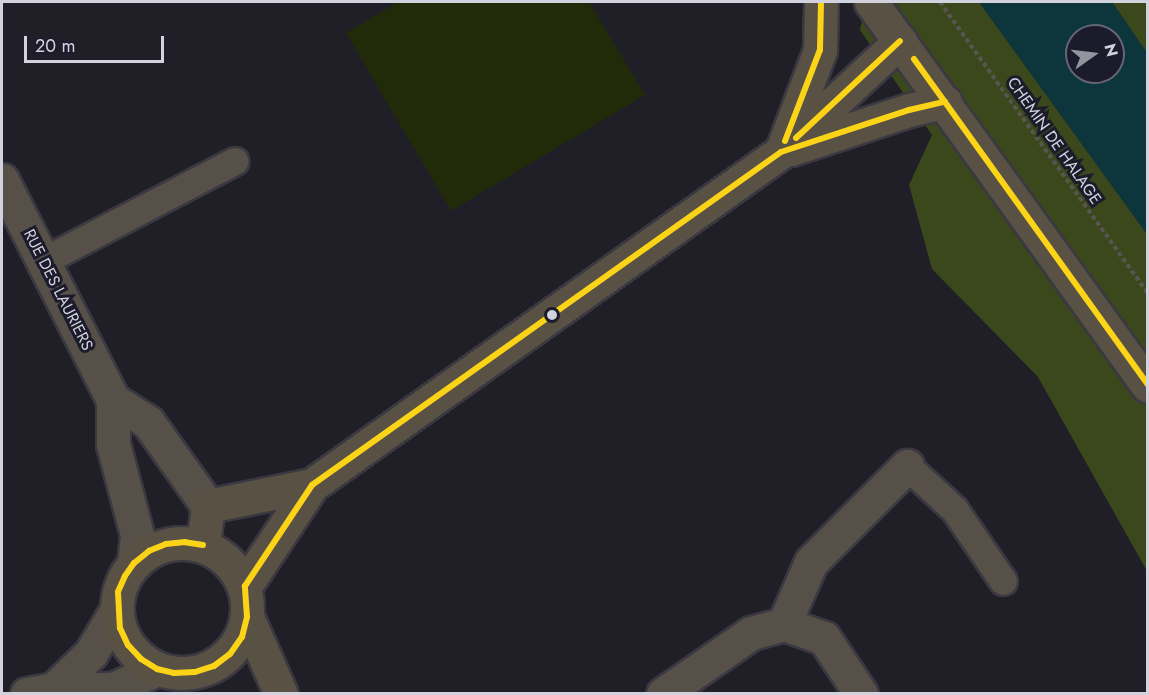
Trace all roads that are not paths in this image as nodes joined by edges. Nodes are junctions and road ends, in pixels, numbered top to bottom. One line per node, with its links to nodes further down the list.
1 (821, 2): 5 (street)
2 (871, 2): 3 (street)
3 (900, 40): 4 (street); 5 (street)
4 (945, 102): 5 (street); 9 (street)
5 (781, 152): 12 (street)
6 (234, 161): 8 (lane)
7 (2, 180): 8 (street, RUE DES LAURIERS)
8 (43, 261): 10 (street, RUE DES LAURIERS)
9 (1148, 386)
10 (113, 400): 13 (street); 15 (street, RUE DES LAURIERS)
11 (907, 466): 16 (lane); 19 (street)
12 (312, 485): 13 (street); 17 (street)
13 (208, 506): 14 (street)
14 (203, 545): 15 (street); 17 (street)
15 (134, 563): 18 (street)
16 (1003, 581)
17 (246, 602): 20 (street); 23 (street)
18 (117, 609): 20 (street); 21 (street)
19 (784, 624): 24 (street); 25 (street)
20 (166, 671): 21 (street); 22 (street)
21 (40, 691)
22 (208, 693)
23 (281, 693)
24 (663, 693)
25 (861, 693)

